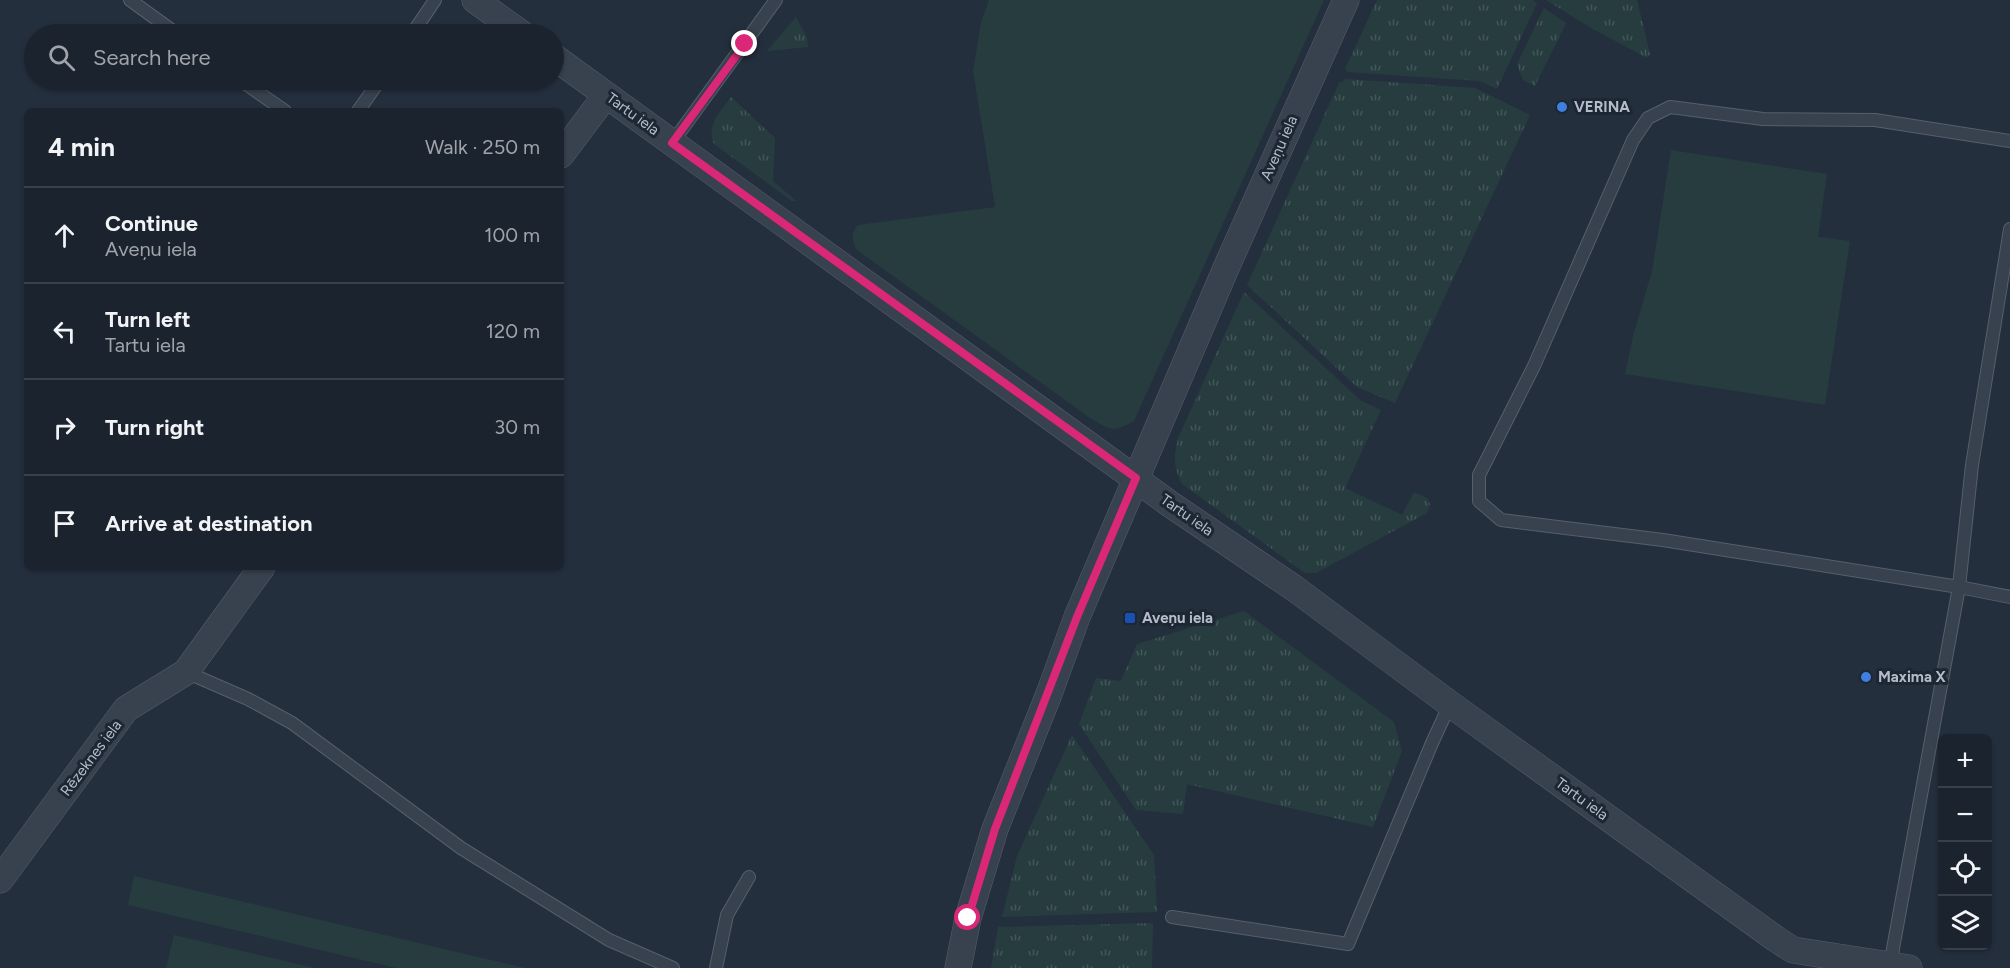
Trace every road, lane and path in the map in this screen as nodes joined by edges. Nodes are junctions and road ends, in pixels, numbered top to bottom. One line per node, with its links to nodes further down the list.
1 (129, 0): 6 (lane)
2 (435, 0): 7 (lane)
3 (776, 0): 16 (lane)
4 (1346, 0): 19 (street, Aveņu iela)
5 (483, 3): 8 (street)
6 (163, 24)
7 (419, 24)
8 (509, 24)
9 (564, 64): 12 (street, Tartu iela)
10 (255, 90): 13 (lane)
11 (373, 90): 14 (lane)
12 (606, 95): 16 (street, Tartu iela); 17 (street)
13 (281, 108)
14 (360, 108)
15 (2010, 141): 21 (lane)
16 (672, 143): 19 (street, Tartu iela)
17 (564, 151)
18 (2010, 229): 21 (lane)
19 (1136, 478): 24 (street, Tartu iela); 32 (street, Aveņu iela)
20 (260, 570): 23 (street, Rēzeknes iela)
21 (1959, 587): 22 (lane); 29 (lane)
22 (2010, 597)
23 (186, 672): 26 (street, Rēzeknes iela); 30 (lane)
24 (1450, 704): 27 (lane); 28 (street, Tartu iela)
25 (749, 878): 31 (lane)
26 (0, 880)
27 (1172, 917)
28 (1790, 959): 29 (street)
29 (1900, 967)
30 (673, 968)
31 (716, 968)
32 (958, 968)

